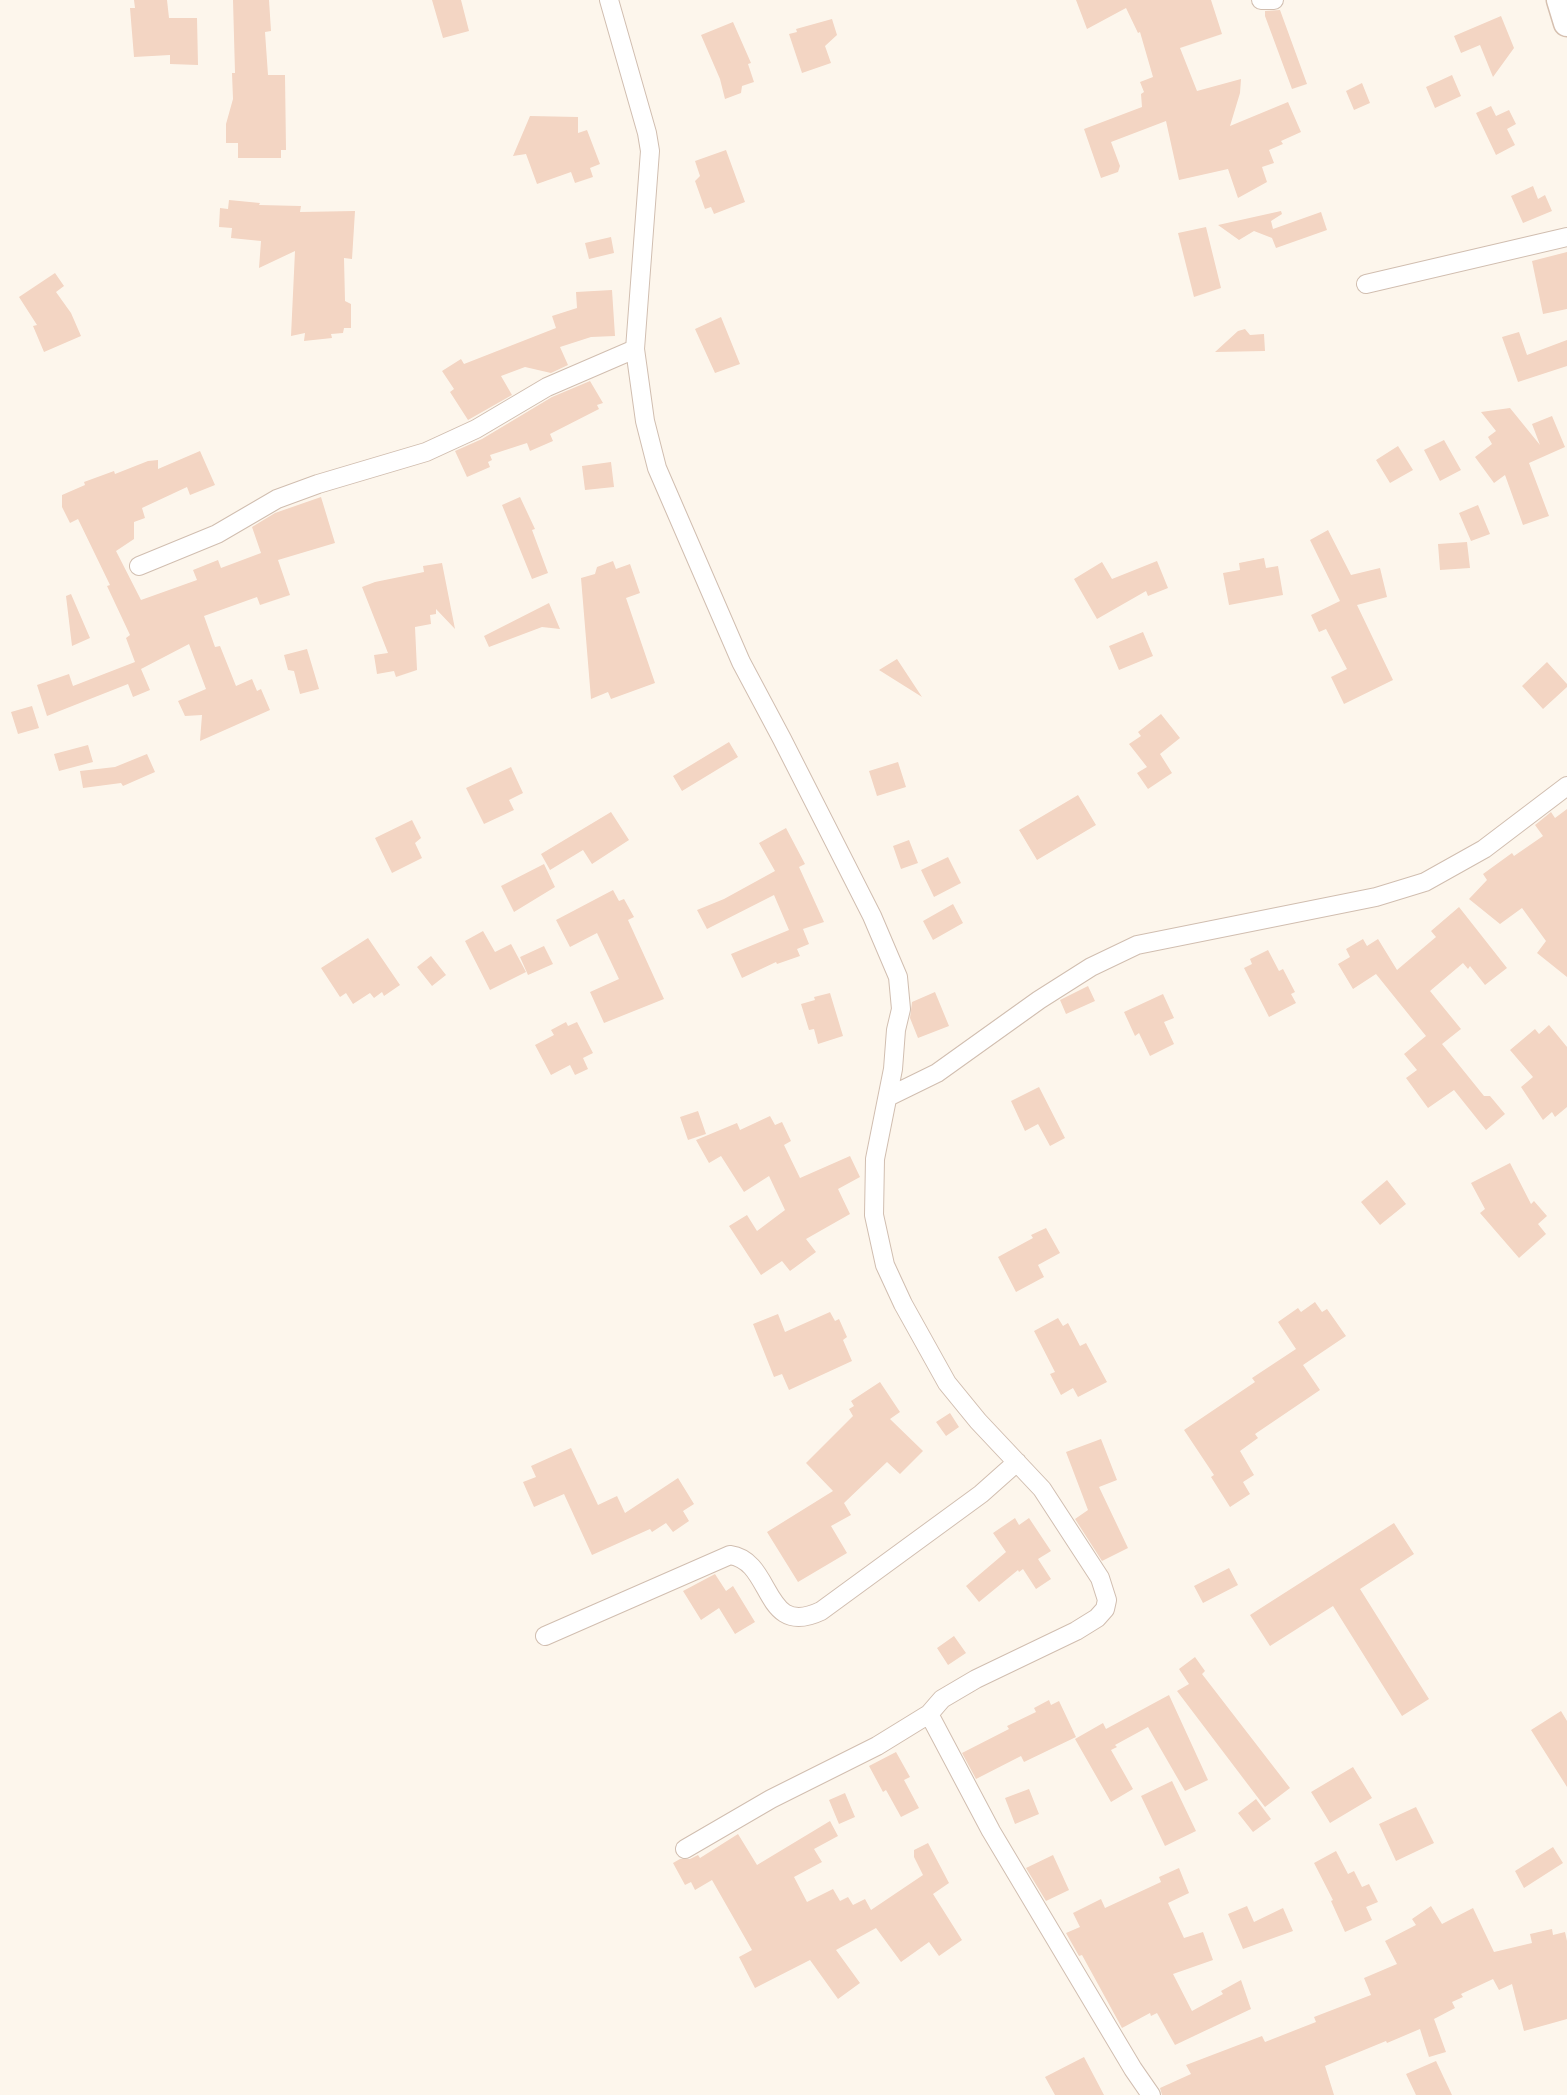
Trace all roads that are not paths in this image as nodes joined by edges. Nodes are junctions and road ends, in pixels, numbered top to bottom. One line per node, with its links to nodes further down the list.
1 (609, 0): 8 (street)
2 (1261, 0): 3 (street)
3 (1274, 0)
4 (1560, 0): 5 (street)
5 (1567, 23)
6 (1567, 237): 7 (street)
7 (1366, 285)
8 (635, 349): 9 (street); 11 (street)
9 (139, 566)
10 (1567, 786): 11 (street)
11 (888, 1097): 12 (street)
12 (1017, 1462): 13 (street); 14 (street)
13 (545, 1636)
14 (929, 1714): 15 (street); 16 (street)
15 (685, 1849)
16 (1152, 2095)

